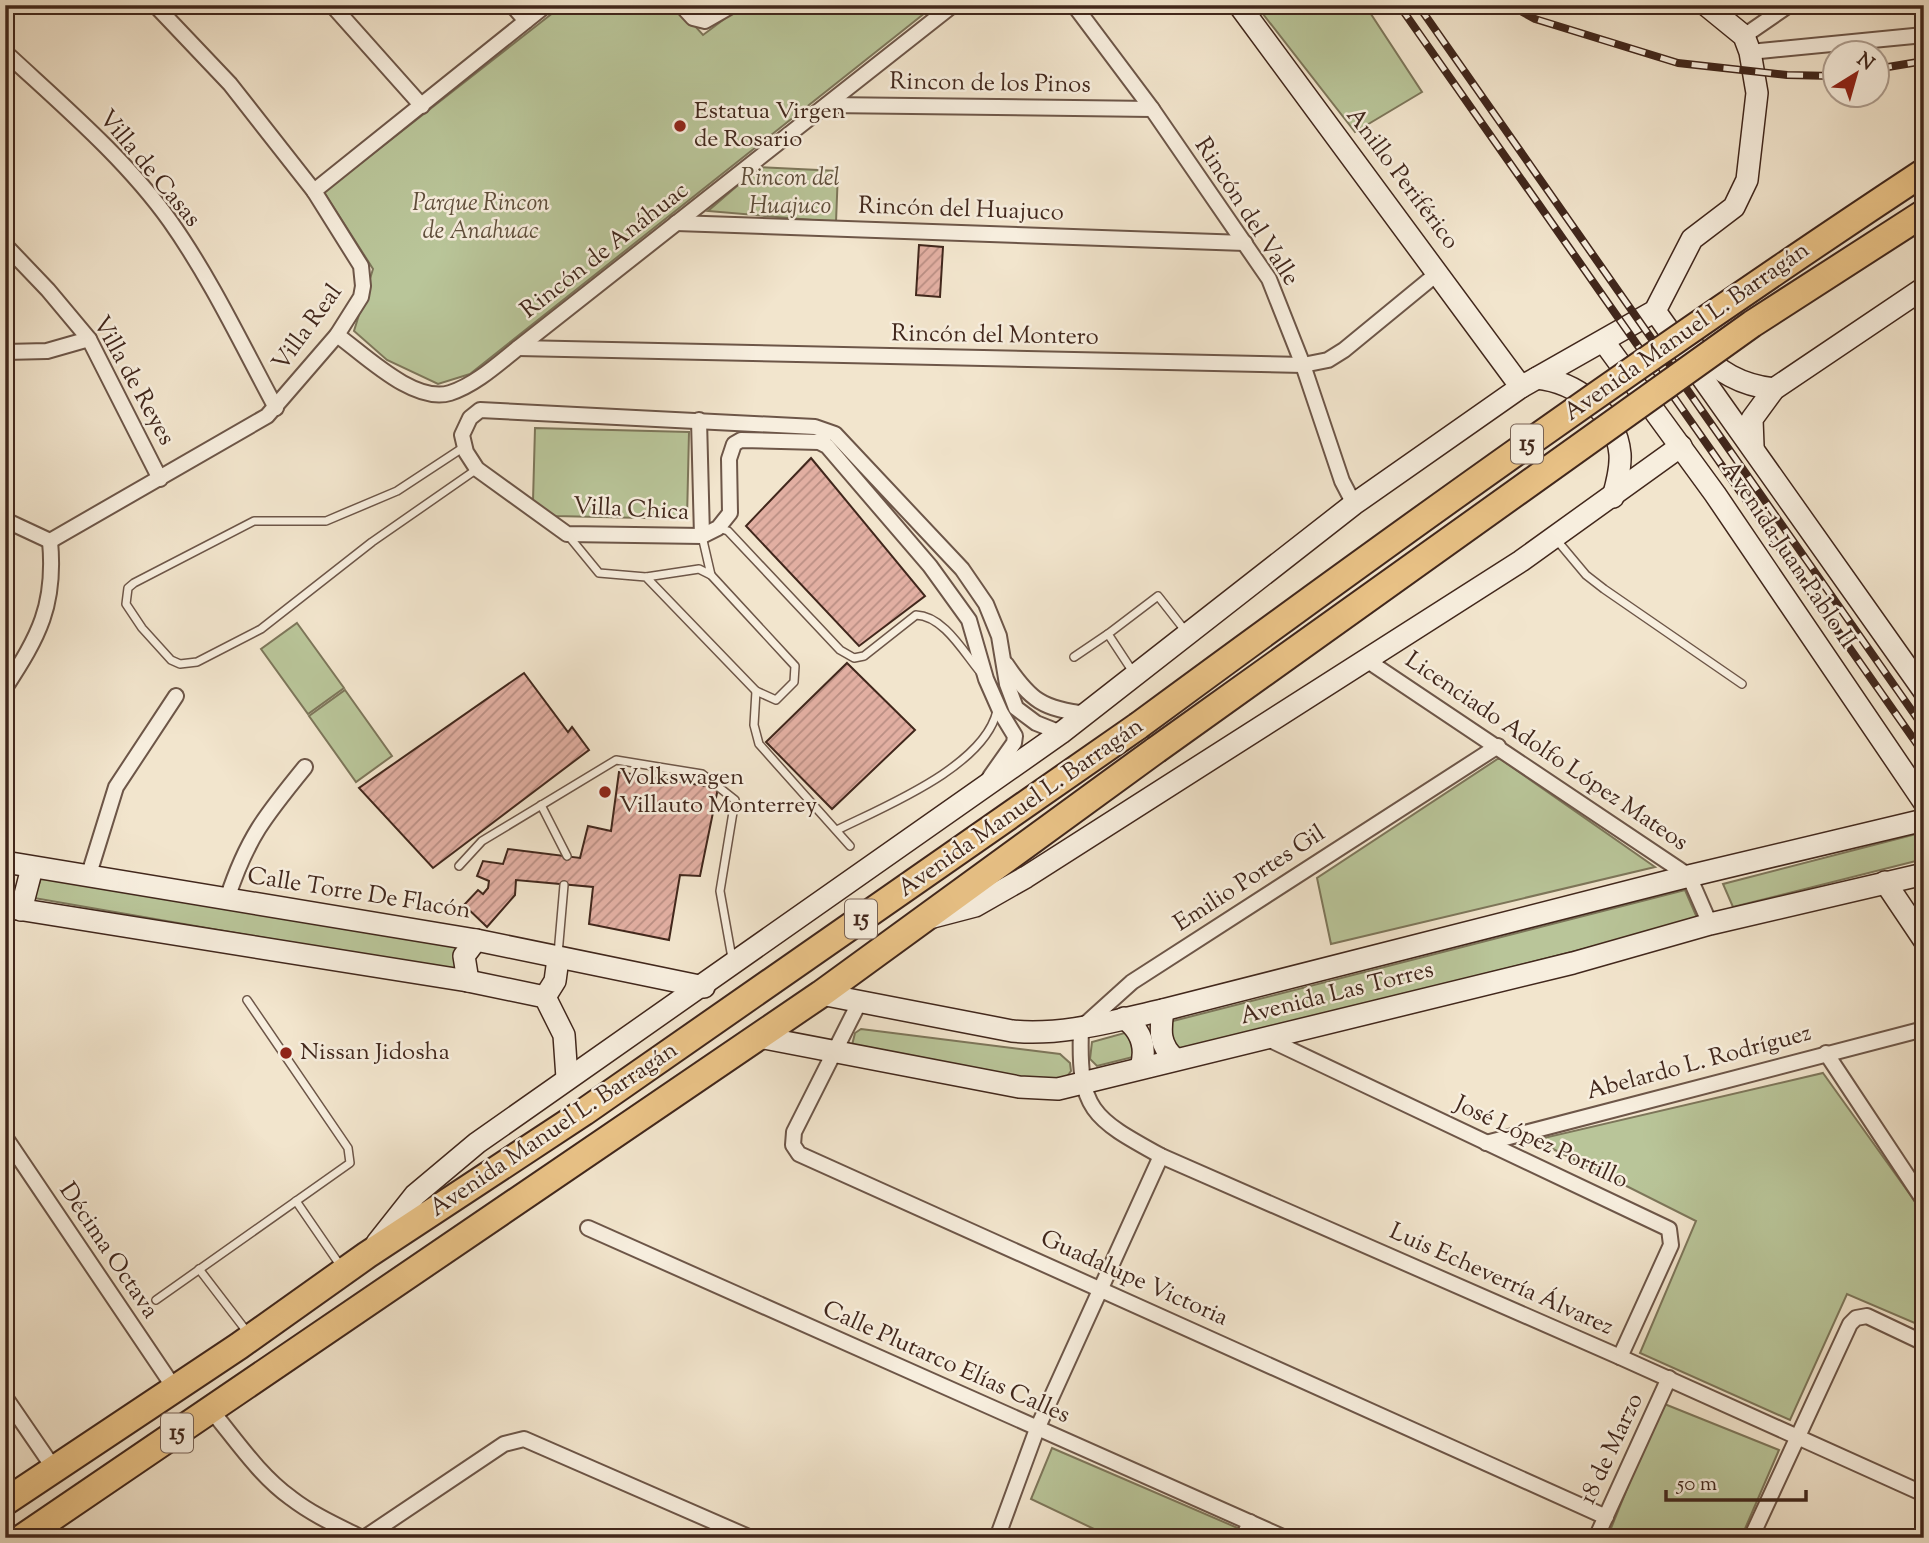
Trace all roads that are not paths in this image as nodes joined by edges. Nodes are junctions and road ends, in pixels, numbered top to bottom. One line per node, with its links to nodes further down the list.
1 (155, 5): 20 (street, Villa Real)
2 (332, 5): 17 (street)
3 (512, 5): 12 (street)
4 (546, 5): 12 (street)
5 (681, 5): 6 (street)
6 (733, 5)
7 (953, 5): 16 (street, Rincón de Anáhuac)
8 (1074, 5): 18 (street, Rincón del Valle)
9 (1239, 5): 25 (street, Anillo Periférico)
10 (1706, 5): 14 (street)
11 (1789, 5): 14 (street)
12 (526, 21): 17 (street)
13 (1924, 35): 14 (street)
14 (1747, 44): 26 (street)
15 (5, 52): 37 (street, Villa de Casas)
16 (827, 105): 18 (street, Rincon de los Pinos); 22 (street, Rincón de Anáhuac)
17 (422, 106): 20 (street)
18 (1152, 109): 23 (street, Rincón del Valle)
19 (1924, 172): 121 (highway, Avenida Manuel L. Barragán / 15, bridge)
20 (314, 191): 29 (street, Villa Real)
21 (1924, 213): 91 (highway, Avenida Manuel L. Barragán / 15, bridge)
22 (676, 223): 23 (street, Rincón del Huajuco); 32 (street, Rincón de Anáhuac)
23 (1245, 243): 34 (street, Rincón del Valle)
24 (5, 245): 30 (street, Villa de Reyes)
25 (1439, 272): 34 (street, Rincón del Montero); 35 (street, Anillo Periférico)
26 (1666, 291): 28 (street); 36 (street)
27 (1922, 293): 36 (street)
28 (1655, 311): 31 (street); 42 (street, Avenida Juan Pablo II)
29 (337, 335): 32 (street, Rincón de Anáhuac); 37 (street, Villa Real)
30 (89, 339): 33 (street); 44 (street, Villa de Reyes)
31 (1604, 342): 35 (street); 40 (street, Avenida Juan Pablo II)
32 (519, 348): 34 (street, Rincón del Montero)
33 (5, 352)
34 (1303, 365): 46 (street, Rincón del Valle)
35 (1529, 382): 45 (street); 46 (street)
36 (1774, 389): 42 (street)
37 (276, 408): 44 (street, Villa Real)
38 (699, 420): 39 (street); 41 (street); 50 (street)
39 (828, 438): 48 (street, Villa Chica); 55 (street); 56 (street)
40 (1681, 446): 45 (street); 75 (street, Avenida Juan Pablo II)
41 (464, 447): 43 (street, Villa Chica); 43 (lane)
42 (1754, 448): 67 (street, Avenida Juan Pablo II)
43 (477, 469): 49 (street, Villa Chica)
44 (160, 479): 52 (street, Villa Real)
45 (1613, 497): 51 (street)
46 (1354, 504): 58 (street)
47 (5, 520): 52 (street)
48 (718, 528): 50 (street, Villa Chica); 63 (lane)
49 (567, 534): 50 (street, Villa Chica); 54 (lane)
50 (702, 536): 53 (lane)
51 (1555, 538): 60 (street); 64 (lane)
52 (50, 541): 65 (street)
53 (711, 575): 54 (lane); 66 (lane)
54 (646, 578): 66 (lane)
55 (971, 582): 56 (street); 61 (street)
56 (956, 600): 63 (street)
57 (1108, 634): 58 (lane); 59 (lane); 62 (lane)
58 (1188, 634): 62 (street)
59 (1074, 657)
60 (1368, 661): 72 (street, Licenciado Adolfo López Mateos); 91 (street)
61 (1004, 662): 70 (street); 71 (street)
62 (1136, 676): 70 (street)
63 (986, 679): 69 (street)
64 (1742, 684)
65 (5, 688)
66 (756, 691): 78 (lane)
67 (1924, 691)
68 (176, 696): 84 (street)
69 (998, 707): 74 (street); 78 (lane)
70 (1087, 714): 71 (street)
71 (1061, 733): 74 (street)
72 (1498, 746): 86 (street, Licenciado Adolfo López Mateos); 105 (street, Emilio Portes Gil)
73 (305, 767): 89 (street)
74 (978, 792): 96 (street)
75 (1924, 802)
76 (541, 805): 80 (lane); 82 (lane); 96 (lane)
77 (1924, 820): 86 (street, Avenida Las Torres)
78 (837, 830): 79 (lane)
79 (850, 846)
80 (567, 856)
81 (5, 862): 83 (street, Calle Torre De Flacón)
82 (459, 866)
83 (32, 868): 84 (street, Calle Torre De Flacón); 90 (street)
84 (89, 874): 89 (street, Calle Torre De Flacón)
85 (1924, 874): 87 (street, Avenida Las Torres)
86 (1689, 876): 92 (street, Licenciado Adolfo López Mateos); 103 (street, Avenida Las Torres)
87 (1885, 882): 92 (street, Avenida Las Torres); 94 (street)
88 (564, 885): 95 (lane)
89 (227, 899): 93 (street, Calle Torre De Flacón)
90 (13, 908): 97 (street)
91 (924, 919): 99 (highway, Avenida Manuel L. Barragán / 15)
92 (1710, 924): 108 (street, Avenida Las Torres)
93 (476, 940): 95 (street, Calle Torre De Flacón); 97 (street)
94 (1924, 940)
95 (558, 959): 98 (street, Calle Torre De Flacón); 100 (street)
96 (733, 966): 98 (street)
97 (468, 981): 100 (street)
98 (704, 987): 113 (street)
99 (821, 994): 102 (street, Avenida Las Torres); 107 (highway, Avenida Manuel L. Barragán / 15)
100 (545, 997): 113 (street)
101 (247, 1000): 118 (lane)
102 (860, 1001): 105 (street, Avenida Las Torres); 109 (street, Guadalupe Victoria)
103 (1163, 1010): 104 (street, Avenida Las Torres); 111 (street)
104 (1124, 1018): 105 (street, Avenida Las Torres); 112 (street)
105 (1081, 1028): 114 (street)
106 (1924, 1029): 110 (street, Abelardo L. Rodríguez)
107 (759, 1037): 109 (street, Avenida Las Torres); 132 (highway, Avenida Manuel L. Barragán / 15)
108 (1266, 1038): 111 (street, Avenida Las Torres); 116 (street, José López Portillo)
109 (836, 1052): 114 (street, Avenida Las Torres); 124 (street, Guadalupe Victoria)
110 (1826, 1054): 116 (street, Abelardo L. Rodríguez); 119 (street)
111 (1175, 1059): 112 (street, Avenida Las Torres)
112 (1141, 1067): 114 (street, Avenida Las Torres)
113 (567, 1078): 121 (street)
114 (1082, 1084): 117 (street, Luis Echeverría Álvarez)
115 (5, 1137): 130 (street, Décima Octava)
116 (1486, 1143): 128 (street, José López Portillo)
117 (1161, 1156): 124 (street); 128 (street, Luis Echeverría Álvarez)
118 (296, 1201): 122 (lane); 123 (lane)
119 (1924, 1201)
120 (588, 1228): 134 (street, Calle Plutarco Elías Calles)
121 (367, 1255): 123 (highway, Avenida Manuel L. Barragán / 15)
122 (199, 1269): 125 (lane); 126 (lane)
123 (345, 1271): 126 (highway, Avenida Manuel L. Barragán / 15)
124 (1102, 1290): 134 (street); 139 (street, Guadalupe Victoria)
125 (156, 1300)
126 (252, 1338): 130 (highway, Avenida Manuel L. Barragán / 15)
127 (1924, 1343): 135 (street)
128 (1620, 1357): 129 (street, Luis Echeverría Álvarez)
129 (1669, 1378): 135 (street, Luis Echeverría Álvarez); 139 (street, 18 de Marzo)
130 (175, 1390): 136 (highway, Avenida Manuel L. Barragán / 15)
131 (5, 1397): 133 (street)
132 (211, 1410): 141 (highway, Avenida Manuel L. Barragán / 15); 142 (street)
133 (10, 1414): 136 (street)
134 (1037, 1429): 140 (street, Calle Plutarco Elías Calles); 144 (street)
135 (1796, 1435): 137 (street, Luis Echeverría Álvarez); 148 (street)
136 (55, 1470): 138 (highway, Avenida Manuel L. Barragán / 15)
137 (1924, 1494)
138 (5, 1503)
139 (1605, 1517): 147 (street, 18 de Marzo)
140 (1250, 1522): 145 (street); 146 (street, Calle Plutarco Elías Calles)
141 (22, 1538)
142 (363, 1538): 143 (street)
143 (751, 1538)
144 (997, 1538)
145 (1243, 1538)
146 (1285, 1538)
147 (1596, 1538)
148 (1751, 1538)

